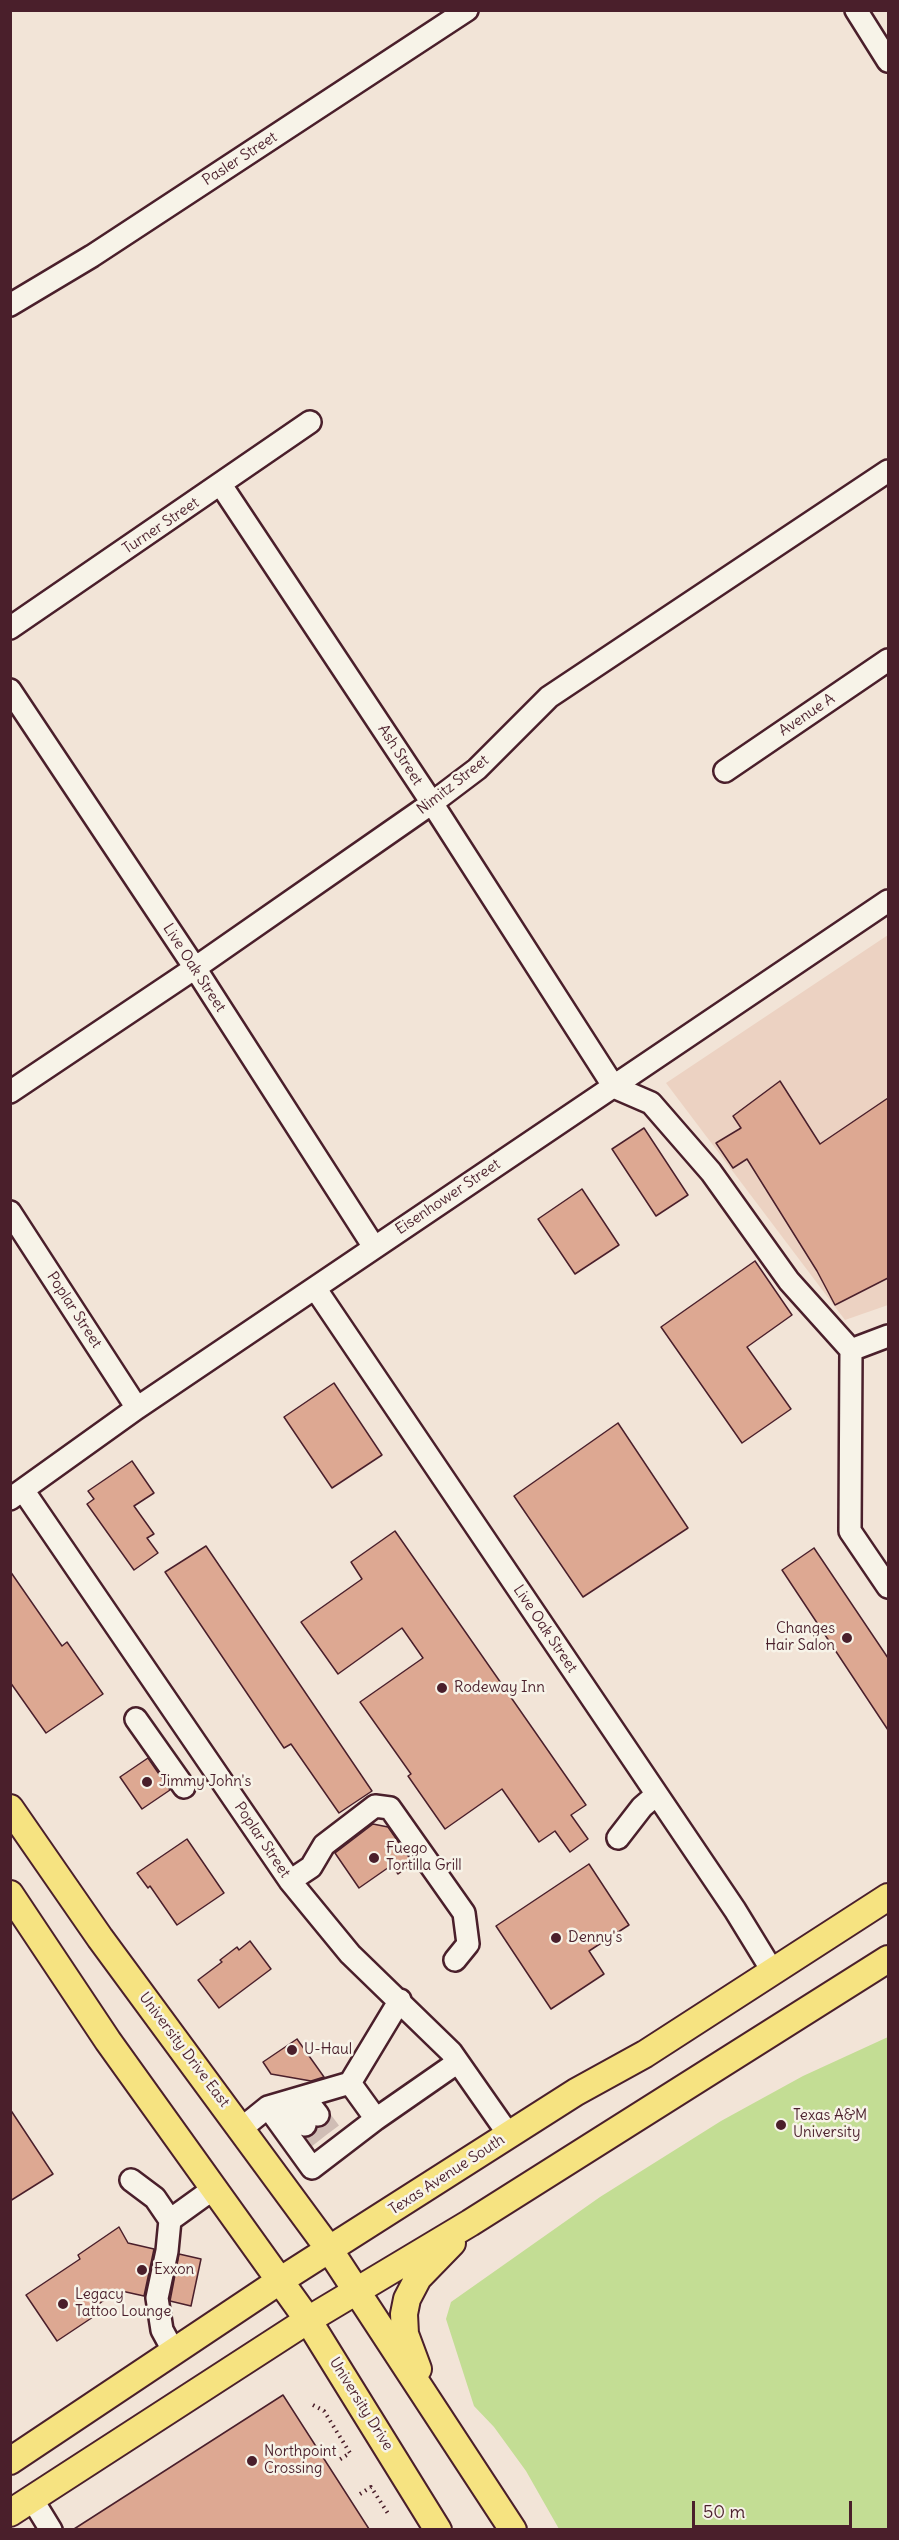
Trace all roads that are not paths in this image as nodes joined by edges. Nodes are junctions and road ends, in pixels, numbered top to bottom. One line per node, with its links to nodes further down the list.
1 (468, 10): 4 (street, Pasler Street)
2 (856, 10): 3 (street)
3 (888, 61)
4 (10, 304)
5 (310, 422): 7 (street, Turner Street)
6 (888, 471): 12 (street, Nimitz Street)
7 (221, 485): 8 (street, Turner Street); 12 (street, Ash Street)
8 (10, 628)
9 (888, 660): 11 (street, Avenue A)
10 (10, 690): 14 (street, Live Oak Street)
11 (725, 771)
12 (432, 803): 14 (street, Nimitz Street); 15 (street, Ash Street)
13 (888, 901): 15 (street, Eisenhower Street)
14 (195, 968): 16 (street, Nimitz Street); 18 (street, Live Oak Street)
15 (614, 1087): 18 (street, Eisenhower Street); 21 (street)
16 (10, 1092)
17 (10, 1212): 22 (street, Poplar Street)
18 (374, 1247): 19 (street, Eisenhower Street)
19 (315, 1288): 22 (street, Eisenhower Street); 27 (street, Live Oak Street)
20 (888, 1336): 21 (street)
21 (851, 1350): 24 (street)
22 (137, 1408): 23 (street, Eisenhower Street)
23 (14, 1496): 30 (street, Poplar Street)
24 (888, 1587)
25 (136, 1719): 26 (street)
26 (184, 1787)
27 (656, 1795): 29 (street); 35 (street, Live Oak Street)
28 (10, 1808): 42 (main road, University Drive East)
29 (618, 1838)
30 (290, 1881): 34 (street); 36 (street, Poplar Street)
31 (10, 1894): 45 (main road)
32 (888, 1897): 35 (main road, Texas Avenue South)
33 (888, 1959): 47 (main road)
34 (455, 1960)
35 (773, 1971): 43 (main road, Texas Avenue South)
36 (400, 2000): 37 (street, Poplar Street); 38 (street)
37 (458, 2062): 40 (street); 43 (street, Poplar Street)
38 (350, 2083): 39 (street); 40 (street)
39 (287, 2102): 40 (street); 41 (street); 42 (street)
40 (376, 2119)
41 (312, 2120)
42 (242, 2128): 48 (main road, University Drive East)
43 (509, 2135): 48 (main road, Texas Avenue South)
44 (131, 2180): 46 (street)
45 (213, 2189): 46 (street); 49 (main road)
46 (170, 2220): 52 (street)
47 (470, 2223): 50 (main road); 53 (main road)
48 (329, 2249): 49 (main road, Texas Avenue South); 50 (main road, University Drive East)
49 (281, 2280): 51 (main road, University Drive); 52 (main road, Texas Avenue South)
50 (357, 2293): 51 (main road); 53 (main road)
51 (308, 2320): 55 (main road); 57 (main road, University Drive)
52 (174, 2352): 54 (main road, Texas Avenue South)
53 (432, 2409): 58 (main road)
54 (10, 2461)
55 (21, 2506): 56 (street)
56 (51, 2529)
57 (436, 2529)
58 (513, 2529)

